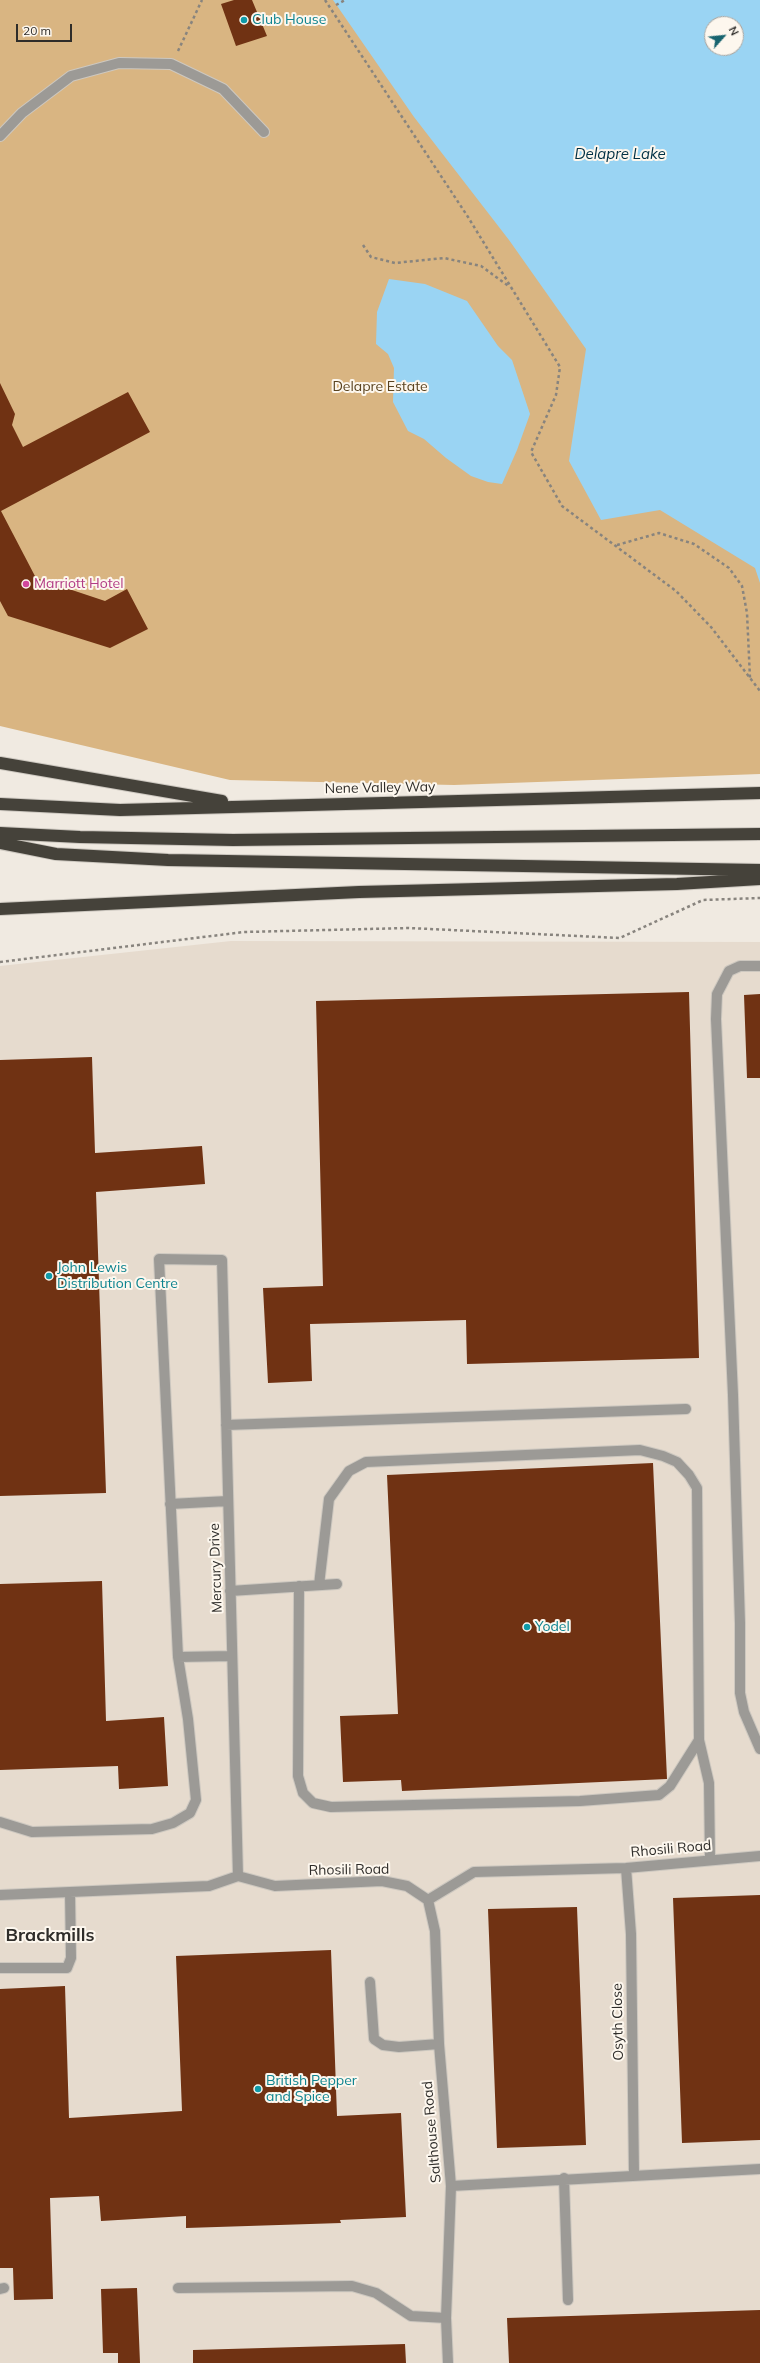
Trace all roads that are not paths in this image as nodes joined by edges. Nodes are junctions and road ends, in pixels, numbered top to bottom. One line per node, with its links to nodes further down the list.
1 (264, 132): 2 (street)
2 (0, 136)
3 (0, 763): 6 (highway)
4 (760, 792): 6 (highway, Nene Valley Way)
5 (0, 804): 6 (highway, Nene Valley Way)
6 (247, 805)
7 (0, 833): 8 (highway)
8 (760, 834)
9 (0, 843): 10 (highway)
10 (760, 870)
11 (760, 879): 12 (highway)
12 (0, 909)
13 (760, 966): 25 (street)
14 (686, 1409): 15 (street)
15 (226, 1425): 16 (street, Mercury Drive); 17 (street, Mercury Drive)
16 (228, 1501): 17 (street); 21 (street, Mercury Drive)
17 (170, 1504): 23 (street)
18 (337, 1584): 19 (street)
19 (319, 1585): 20 (street); 24 (street)
20 (299, 1586): 21 (street); 24 (street)
21 (230, 1591): 22 (street, Mercury Drive)
22 (232, 1656): 23 (street); 30 (street, Mercury Drive)
23 (178, 1657): 26 (street)
24 (699, 1740): 28 (street)
25 (760, 1749)
26 (0, 1822)
27 (760, 1856): 28 (street, Rhosili Road)
28 (710, 1859): 29 (street, Rhosili Road)
29 (626, 1868): 33 (street, Rhosili Road); 38 (street, Osyth Close)
30 (238, 1876): 31 (street); 33 (street, Rhosili Road)
31 (70, 1892): 32 (street); 34 (street)
32 (0, 1895)
33 (428, 1900): 36 (street, Salthouse Road)
34 (0, 1968)
35 (370, 1982): 36 (street)
36 (439, 2044): 40 (street, Salthouse Road)
37 (760, 2169): 38 (street)
38 (634, 2175): 39 (street)
39 (564, 2178): 40 (street); 42 (street)
40 (451, 2186): 43 (street, Salthouse Road)
41 (178, 2288): 43 (street)
42 (568, 2300)
43 (446, 2318): 44 (street, Salthouse Road)
44 (448, 2363)

